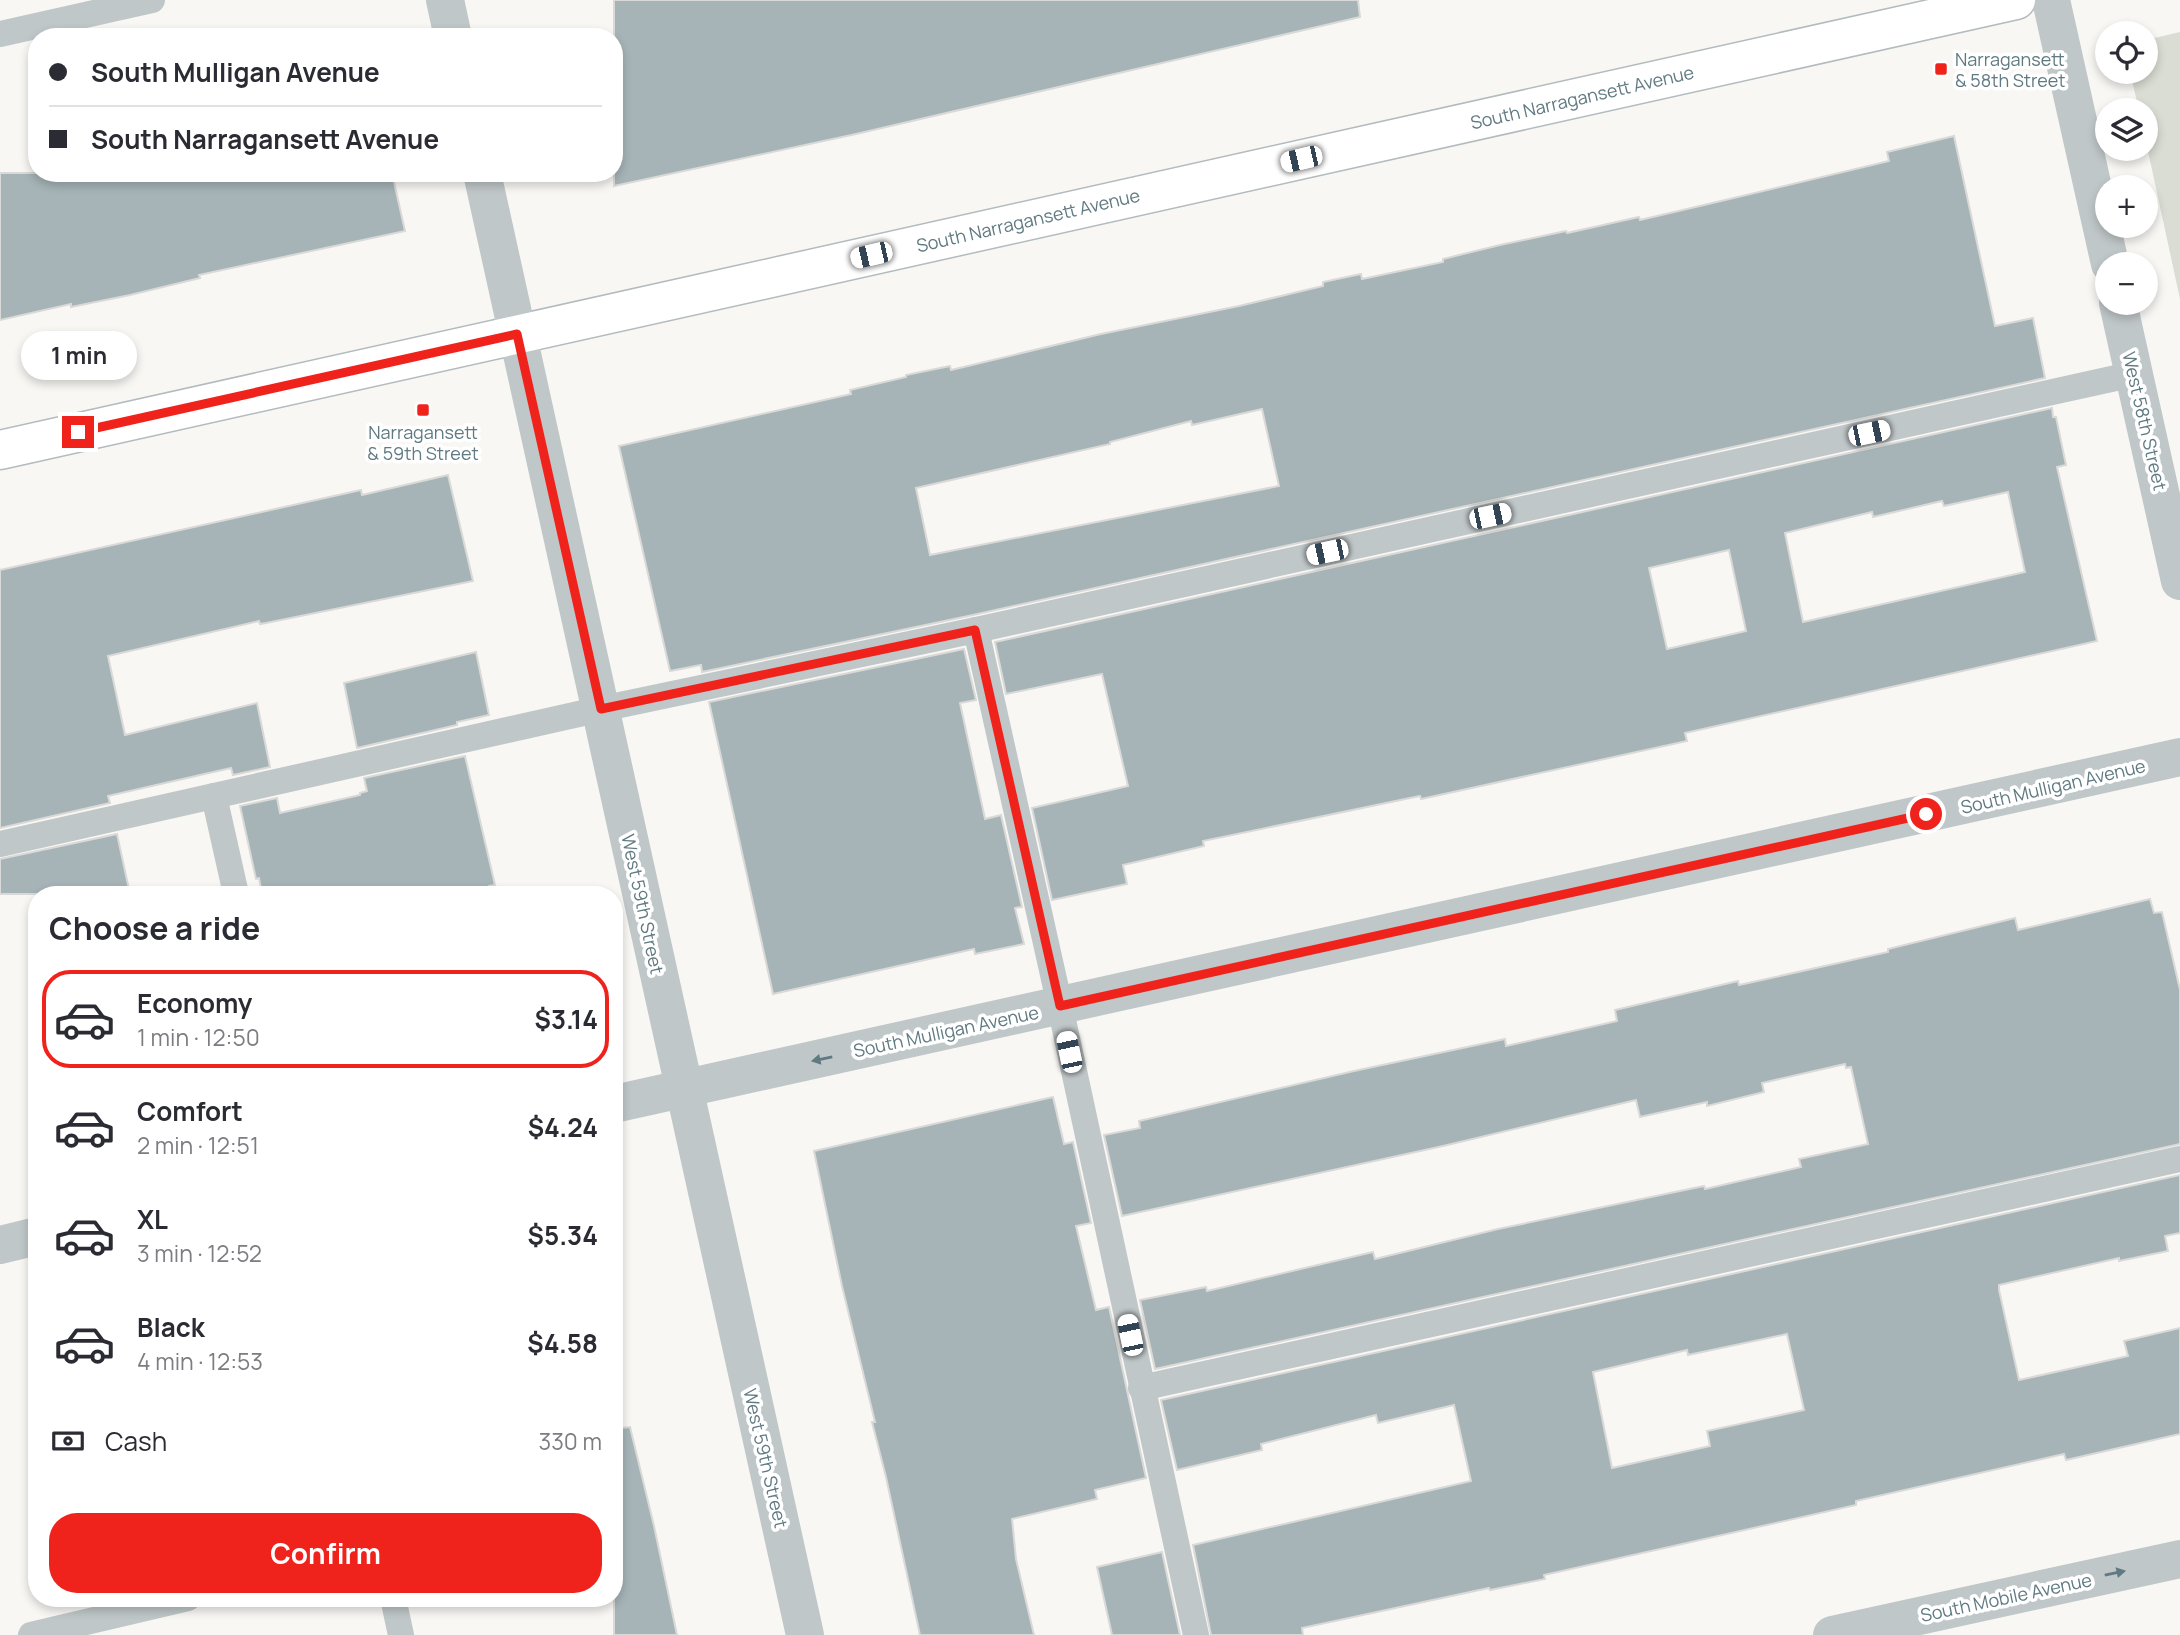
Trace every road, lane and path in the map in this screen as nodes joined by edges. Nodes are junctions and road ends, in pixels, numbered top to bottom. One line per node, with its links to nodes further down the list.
1 (152, 0): 6 (lane)
2 (445, 0): 5 (street)
3 (2016, 0): 10 (street, South Narragansett Avenue)
4 (2051, 0): 8 (street)
5 (451, 28)
6 (0, 34)
7 (484, 182): 10 (street, West 59th Street)
8 (2107, 252)
9 (2121, 315): 11 (street, West 58th Street)
10 (517, 334): 12 (street, South Narragansett Avenue); 15 (street, West 59th Street)
11 (2134, 374): 13 (street, West 58th Street); 14 (lane)
12 (0, 450)
13 (2180, 581)
14 (975, 630): 15 (lane); 20 (lane)
15 (601, 709): 17 (lane); 21 (street, West 59th Street)
16 (2180, 758): 20 (street, South Mulligan Avenue)
17 (214, 796): 18 (lane); 19 (lane)
18 (0, 844)
19 (234, 886)
20 (1060, 1006): 21 (street, South Mulligan Avenue, one-way to 21); 26 (lane)
21 (684, 1090): 22 (street, South Mulligan Avenue); 32 (street, West 59th Street)
22 (623, 1102)
23 (2180, 1159): 26 (lane)
24 (28, 1238): 25 (street)
25 (0, 1245)
26 (1141, 1388): 33 (lane)
27 (2180, 1559): 34 (street, South Mobile Avenue, one-way to 27)
28 (150, 1607): 30 (lane)
29 (395, 1607): 31 (lane)
30 (31, 1635)
31 (401, 1635)
32 (805, 1635)
33 (1196, 1635)
34 (1832, 1635)

